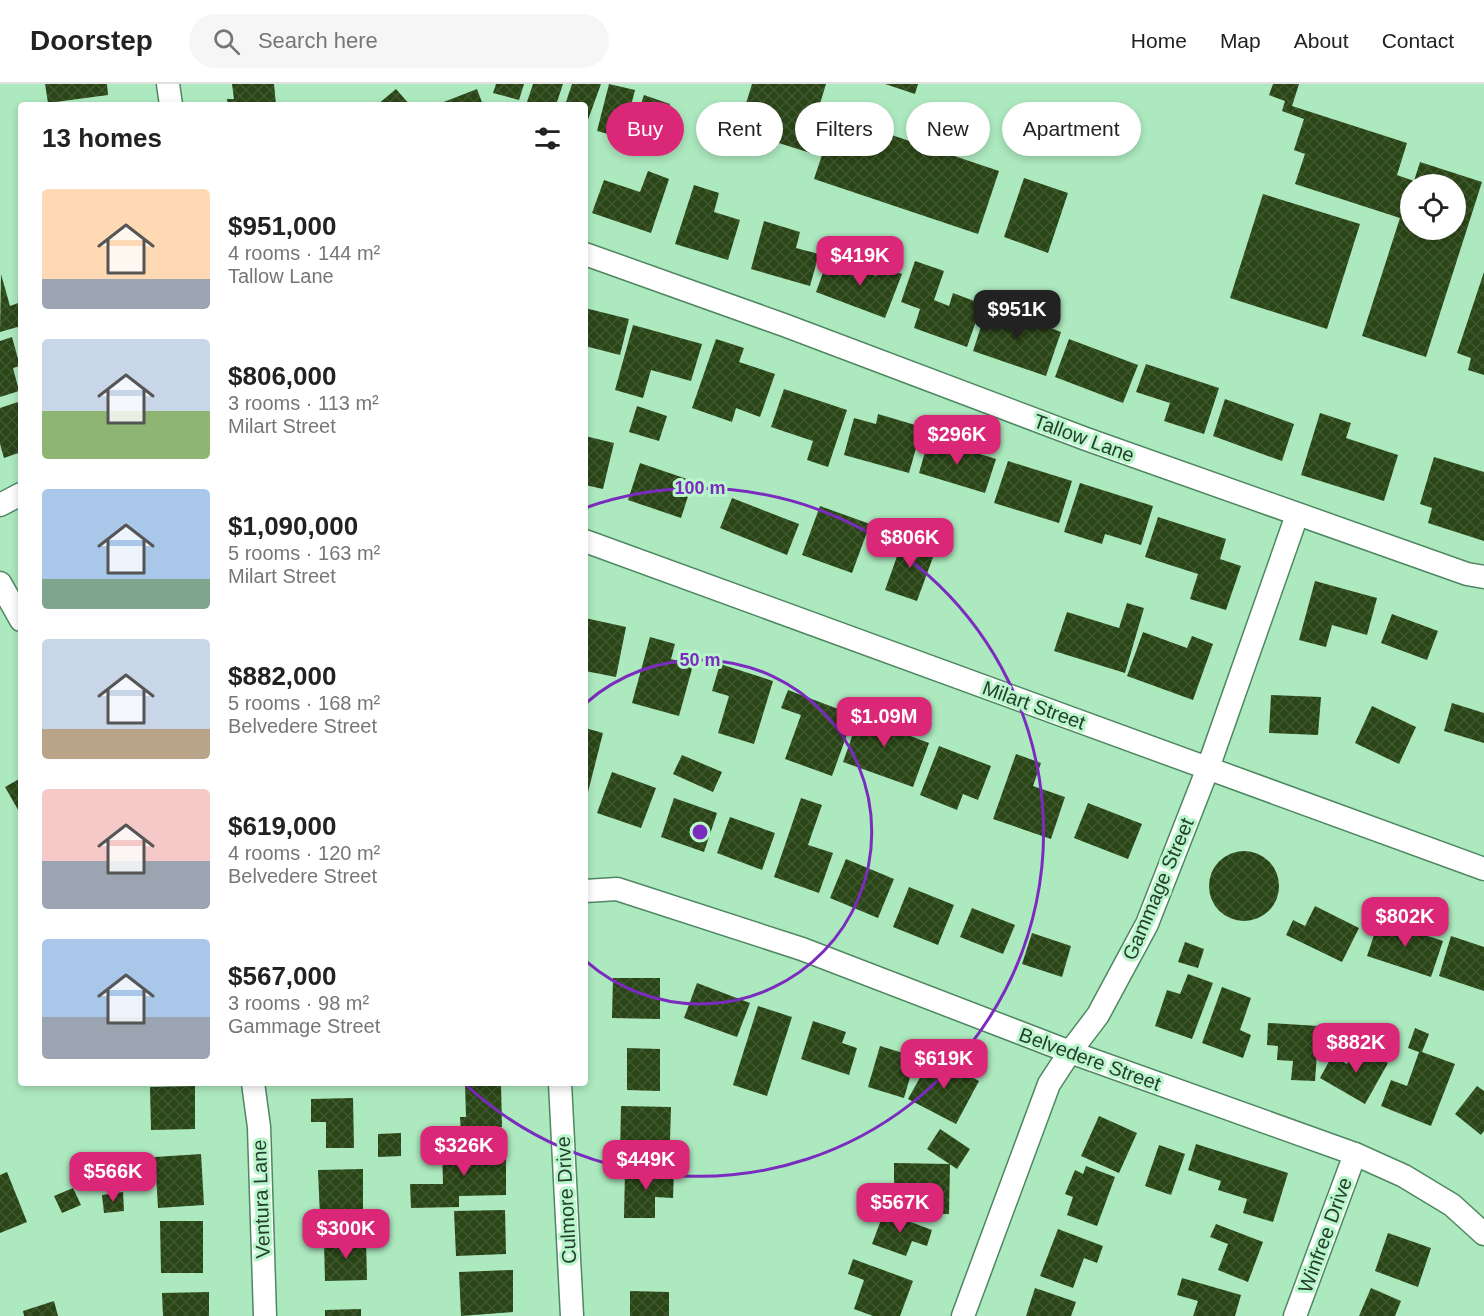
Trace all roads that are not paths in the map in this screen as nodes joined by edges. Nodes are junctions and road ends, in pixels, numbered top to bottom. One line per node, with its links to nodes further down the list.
1 (168, 84): 2 (street)
2 (171, 102)
3 (588, 256): 6 (street, Tallow Lane)
4 (18, 496): 5 (street)
5 (0, 505)
6 (1298, 514): 8 (street, Tallow Lane); 11 (street, Gammage Street)
7 (588, 542): 11 (street, Milart Street)
8 (1484, 577)
9 (0, 583): 10 (street)
10 (18, 615)
11 (1208, 768): 12 (street, Milart Street); 14 (street, Gammage Street)
12 (1484, 869)
13 (588, 891): 14 (street, Belvedere Street)
14 (1070, 1052): 17 (street, Belvedere Street); 21 (street, Gammage Street)
15 (253, 1086): 19 (street, Ventura Lane)
16 (560, 1086): 20 (street, Culmore Drive)
17 (1355, 1154): 18 (street, Belvedere Street); 22 (street, Winfree Drive)
18 (1484, 1234)
19 (265, 1316)
20 (572, 1316)
21 (963, 1316)
22 (1295, 1316)

